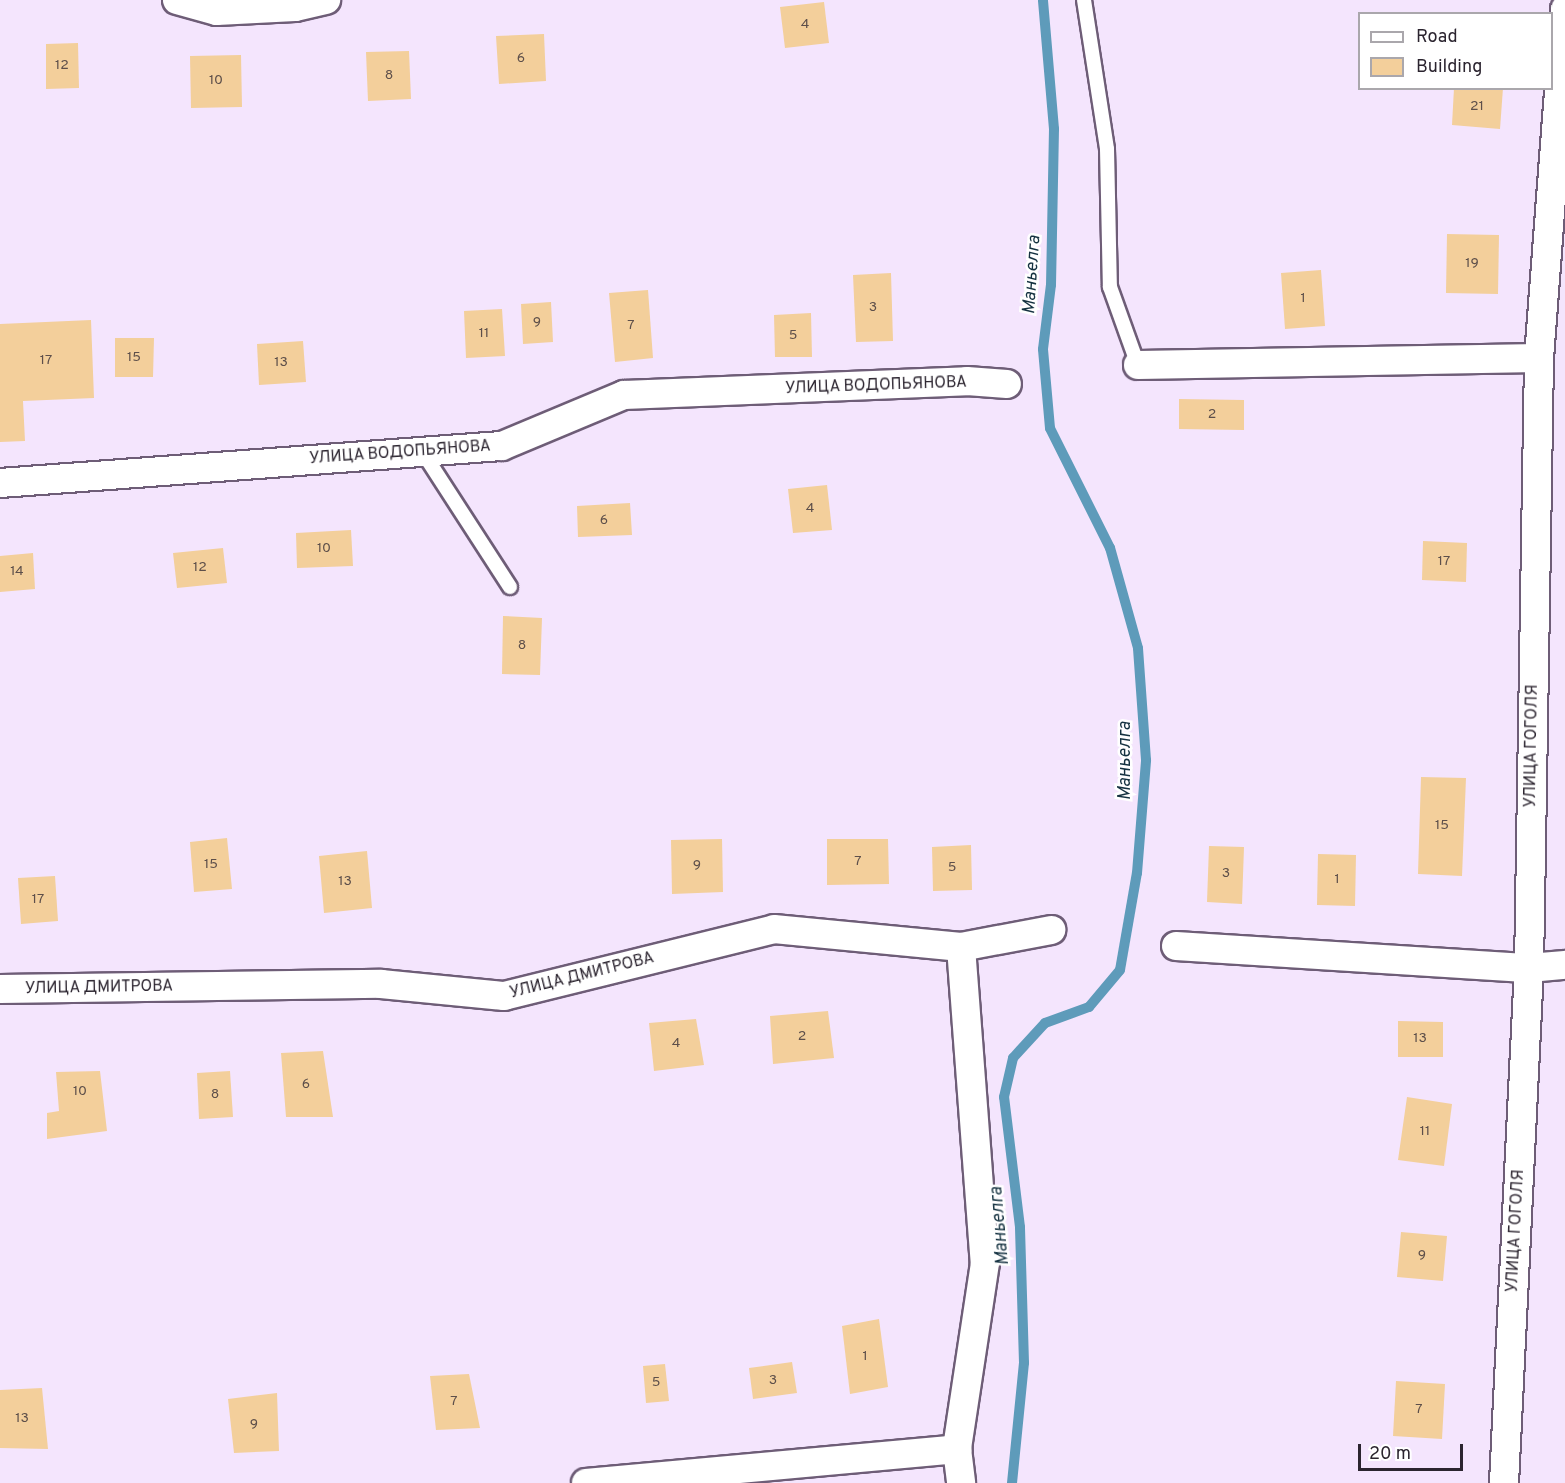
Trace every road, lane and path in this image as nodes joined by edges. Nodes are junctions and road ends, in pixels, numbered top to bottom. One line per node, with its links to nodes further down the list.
1 (177, 0): 2 (street)
2 (326, 0)
3 (1084, 0): 7 (lane)
4 (1565, 9): 5 (street, УЛИЦА ГОГОЛЯ)
5 (1555, 289): 6 (street, УЛИЦА ГОГОЛЯ)
6 (1539, 358): 7 (street); 16 (street, УЛИЦА ГОГОЛЯ)
7 (1138, 365)
8 (1006, 384): 9 (street, УЛИЦА ВОДОПЬЯНОВА)
9 (422, 451): 10 (street, УЛИЦА ВОДОПЬЯНОВА); 11 (lane)
10 (0, 483)
11 (510, 586)
12 (1051, 930): 14 (street, УЛИЦА ДМИТРОВА)
13 (1176, 946): 16 (street)
14 (961, 947): 17 (street, УЛИЦА ДМИТРОВА); 18 (street)
15 (1565, 965): 16 (street)
16 (1529, 968): 21 (street, УЛИЦА ГОГОЛЯ)
17 (0, 989)
18 (957, 1449): 19 (street); 20 (street)
19 (586, 1483)
20 (962, 1483)
21 (1504, 1483)

